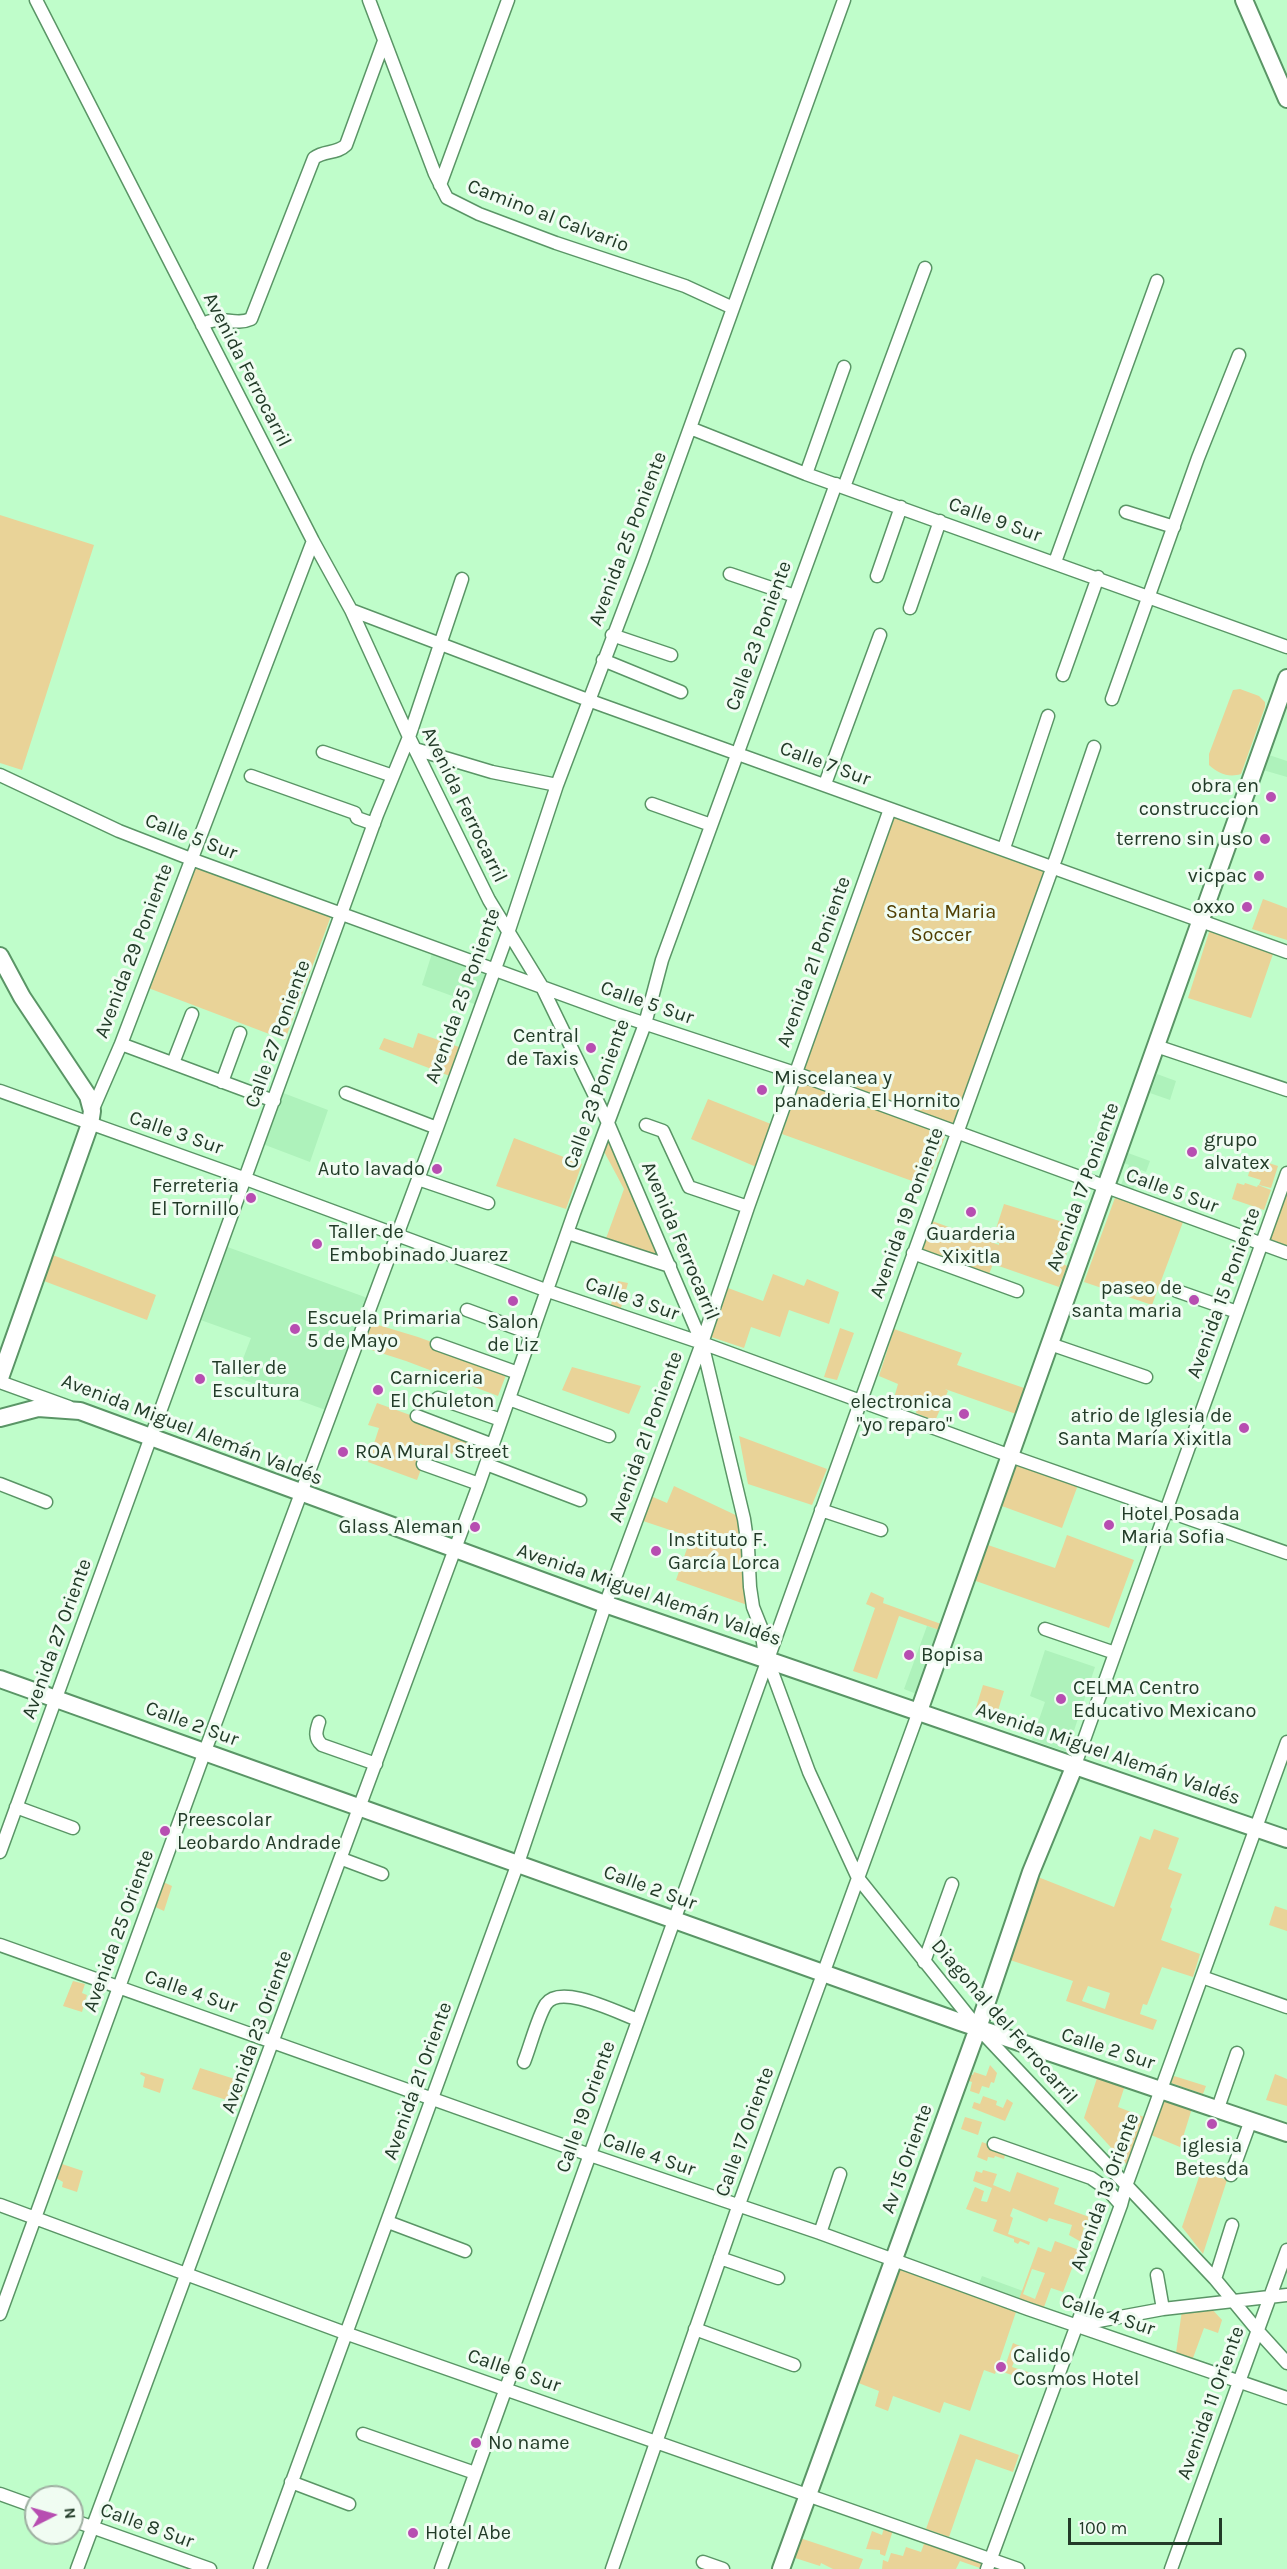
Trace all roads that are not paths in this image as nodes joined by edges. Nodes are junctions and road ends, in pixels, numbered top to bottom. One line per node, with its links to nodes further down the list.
1 (36, 0): 13 (street, Avenida Ferrocarril)
2 (369, 0): 6 (street, Camino al Calvario)
3 (507, 0): 9 (street)
4 (844, 0): 12 (street, Avenida 25 Poniente)
5 (1244, 0): 7 (main road)
6 (384, 41): 9 (street, Camino al Calvario); 13 (street)
7 (1282, 72): 8 (main road)
8 (1287, 99)
9 (440, 186): 12 (street, Camino al Calvario)
10 (925, 268): 18 (street, Calle 23 Poniente)
11 (1157, 281): 24 (street)
12 (733, 308): 16 (street, Avenida 25 Poniente)
13 (202, 325): 23 (street, Avenida Ferrocarril)
14 (1239, 355): 22 (street)
15 (844, 367): 17 (street)
16 (690, 428): 17 (street, Calle 9 Sur); 33 (street, Avenida 25 Poniente)
17 (806, 474): 18 (street, Calle 9 Sur)
18 (840, 485): 19 (street, Calle 9 Sur); 29 (street, Calle 23 Poniente)
19 (902, 507): 21 (street, Calle 9 Sur); 26 (street)
20 (1126, 512): 22 (street)
21 (940, 521): 24 (street, Calle 9 Sur); 31 (street)
22 (1174, 527): 30 (street)
23 (313, 541): 32 (street, Avenida Ferrocarril); 60 (street, Avenida 29 Poniente)
24 (1055, 562): 27 (street, Calle 9 Sur)
25 (730, 574): 29 (street)
26 (877, 576)
27 (1098, 578): 30 (street, Calle 9 Sur); 39 (street)
28 (462, 579): 35 (street, Calle 27 Poniente)
29 (795, 596): 49 (street, Calle 23 Poniente)
30 (1149, 596): 36 (street, Calle 9 Sur); 42 (street)
31 (910, 608)
32 (351, 610): 35 (street, Calle 7 Sur); 45 (street, Avenida Ferrocarril)
33 (612, 635): 37 (street); 38 (street, Avenida 25 Poniente)
34 (880, 635): 53 (street)
35 (441, 643): 43 (street, Calle 7 Sur); 45 (street, Calle 27 Poniente)
36 (1287, 647)
37 (671, 655)
38 (603, 660): 41 (street); 43 (street, Avenida 25 Poniente)
39 (1063, 675)
40 (1287, 678): 63 (main road, Avenida 17 Poniente)
41 (681, 692)
42 (1112, 699)
43 (588, 700): 49 (street, Calle 7 Sur); 54 (street, Avenida 25 Poniente)
44 (1048, 716): 59 (street)
45 (409, 737): 47 (street, Avenida Ferrocarril); 52 (street, Calle 27 Poniente)
46 (1094, 747): 61 (street, Avenida 19 Poniente)
47 (415, 749): 54 (street); 64 (street, Avenida Ferrocarril)
48 (323, 752): 52 (street)
49 (737, 753): 53 (street, Calle 7 Sur); 58 (street, Calle 23 Poniente)
50 (0, 776): 60 (street, Calle 5 Sur)
51 (251, 776): 57 (street)
52 (393, 776): 57 (street, Calle 27 Poniente)
53 (825, 784): 56 (street, Calle 7 Sur)
54 (557, 785): 64 (street, Avenida 25 Poniente)
55 (652, 804): 58 (street)
56 (890, 808): 59 (street, Calle 7 Sur); 75 (street, Avenida 21 Poniente)
57 (376, 820): 62 (street, Calle 27 Poniente)
58 (711, 825): 70 (street, Calle 23 Poniente)
59 (1004, 848): 61 (street, Calle 7 Sur)
60 (191, 859): 62 (street, Calle 5 Sur); 72 (street, Avenida 29 Poniente)
61 (1053, 866): 63 (street, Calle 7 Sur); 85 (street, Avenida 19 Poniente)
62 (342, 913): 67 (street, Calle 5 Sur); 80 (street, Calle 27 Poniente)
63 (1200, 922): 65 (street, Calle 7 Sur); 73 (main road, Avenida 17 Poniente)
64 (508, 933): 67 (street, Avenida 25 Poniente); 68 (street, Avenida Ferrocarril)
65 (1287, 952)
66 (0, 956): 81 (main road)
67 (493, 969): 68 (street, Calle 5 Sur); 84 (street, Avenida 25 Poniente)
68 (541, 985): 70 (street, Calle 5 Sur); 82 (street, Avenida Ferrocarril)
69 (192, 1014): 74 (street)
70 (645, 1024): 75 (street, Calle 5 Sur); 82 (street, Calle 23 Poniente)
71 (240, 1033): 76 (street)
72 (122, 1044): 74 (street); 81 (street, Avenida 29 Poniente)
73 (1156, 1046): 77 (street); 89 (main road, Avenida 17 Poniente)
74 (173, 1064): 76 (street)
75 (795, 1073): 85 (street, Calle 5 Sur); 91 (street, Avenida 21 Poniente)
76 (222, 1082): 80 (street)
77 (1287, 1090)
78 (0, 1091): 81 (street, Calle 3 Sur)
79 (346, 1094): 84 (street)
80 (274, 1101): 87 (street, Calle 27 Poniente)
81 (91, 1118): 87 (street, Calle 3 Sur); 109 (main road, Avenida 29 Poniente)
82 (608, 1122): 92 (street, Calle 23 Poniente); 97 (street, Avenida Ferrocarril)
83 (646, 1125): 91 (street)
84 (437, 1128): 88 (street, Avenida 25 Poniente)
85 (957, 1132): 89 (street, Calle 5 Sur); 95 (street, Avenida 19 Poniente)
86 (1287, 1173): 94 (street, Avenida 15 Poniente)
87 (246, 1179): 93 (street, Calle 3 Sur); 118 (street, Calle 27 Poniente)
88 (418, 1179): 90 (street); 93 (street, Avenida 25 Poniente)
89 (1105, 1188): 94 (street, Calle 5 Sur); 106 (main road, Avenida 17 Poniente)
90 (488, 1203)
91 (748, 1207): 104 (street, Avenida 21 Poniente)
92 (568, 1233): 97 (street); 98 (street, Calle 23 Poniente)
93 (397, 1235): 98 (street, Calle 3 Sur); 125 (street, Avenida 25 Poniente)
94 (1262, 1244): 96 (street, Calle 5 Sur); 102 (street, Avenida 15 Poniente)
95 (914, 1253): 99 (street); 112 (street, Avenida 19 Poniente)
96 (1287, 1253)
97 (670, 1266): 104 (street, Avenida Ferrocarril)
98 (548, 1291): 103 (street, Calle 23 Poniente); 104 (street, Calle 3 Sur)
99 (1017, 1291)
100 (1177, 1292): 102 (street)
101 (467, 1310): 103 (street)
102 (1237, 1312): 129 (street, Avenida 15 Poniente)
103 (532, 1334): 107 (street, Calle 23 Poniente)
104 (702, 1343): 112 (street, Calle 3 Sur); 133 (street, Avenida 21 Poniente); 136 (street, Avenida Ferrocarril)
105 (437, 1344): 107 (street)
106 (1050, 1344): 108 (street); 120 (main road, Avenida 17 Poniente)
107 (518, 1373): 111 (street, Calle 23 Poniente)
108 (1146, 1377)
109 (0, 1380): 113 (street, Avenida Miguel Alemán Valdés)
110 (438, 1398): 116 (street)
111 (509, 1399): 116 (street, Calle 23 Poniente); 117 (street)
112 (860, 1402): 120 (street, Calle 3 Sur); 128 (street, Avenida 19 Poniente)
113 (80, 1411): 115 (main road); 118 (main road, Avenida Miguel Alemán Valdés)
114 (417, 1416): 119 (street)
115 (0, 1418)
116 (501, 1420): 119 (street, Calle 23 Poniente)
117 (609, 1436)
118 (151, 1439): 125 (main road, Avenida Miguel Alemán Valdés); 138 (street, Avenida 27 Oriente)
119 (493, 1445): 122 (street, Calle 23 Poniente)
120 (1010, 1456): 129 (street, Calle 3 Sur); 139 (main road, Avenida 17 Poniente)
121 (423, 1464): 124 (street)
122 (486, 1464): 124 (street, Calle 23 Poniente); 126 (street)
123 (0, 1484): 127 (street)
124 (479, 1484): 131 (street, Calle 23 Poniente)
125 (300, 1494): 131 (main road, Avenida Miguel Alemán Valdés); 142 (street, Avenida 25 Oriente)
126 (580, 1500)
127 (46, 1502)
128 (821, 1510): 130 (street); 136 (street, Avenida 19 Poniente)
129 (1168, 1510): 132 (street, Calle 3 Sur); 135 (street, Avenida 15 Poniente)
130 (881, 1530)
131 (455, 1549): 133 (main road, Avenida Miguel Alemán Valdés); 143 (street, Avenida 23 Oriente)
132 (1287, 1553)
133 (605, 1604): 136 (main road, Avenida Miguel Alemán Valdés); 152 (street, Avenida 21 Oriente)
134 (1045, 1629): 135 (street)
135 (1115, 1653): 144 (street, Avenida 15 Poniente)
136 (767, 1658): 139 (main road, Avenida Miguel Alemán Valdés); 154 (street, Diagonal del Ferrocarril); 156 (street, Calle 19 Oriente)
137 (0, 1679): 138 (main road, Calle 2 Sur)
138 (57, 1698): 142 (main road, Calle 2 Sur); 145 (street, Avenida 27 Oriente)
139 (919, 1711): 144 (main road, Avenida Miguel Alemán Valdés); 154 (street, Calle 17 Oriente)
140 (319, 1722): 143 (street)
141 (1287, 1742): 147 (street, Avenida 13 Oriente)
142 (205, 1750): 146 (main road, Calle 2 Sur); 161 (street, Avenida 25 Oriente)
143 (376, 1764): 146 (street, Avenida 23 Oriente)
144 (1075, 1765): 147 (main road, Avenida Miguel Alemán Valdés); 164 (main road, Av 15 Oriente)
145 (16, 1807): 148 (street); 150 (street, Avenida 27 Oriente)
146 (361, 1809): 151 (street, Avenida 23 Oriente); 152 (main road, Calle 2 Sur)
147 (1255, 1827): 149 (main road, Avenida Miguel Alemán Valdés); 160 (street, Avenida 13 Oriente)
148 (73, 1828)
149 (1287, 1839)
150 (0, 1852)
151 (342, 1859): 153 (street); 165 (street, Avenida 23 Oriente)
152 (518, 1863): 156 (main road, Calle 2 Sur); 169 (street, Avenida 21 Oriente)
153 (382, 1874)
154 (858, 1878): 158 (street, Diagonal del Ferrocarril); 159 (street, Calle 17 Oriente)
155 (952, 1884): 158 (street)
156 (674, 1919): 159 (main road, Calle 2 Sur); 163 (street, Calle 19 Oriente)
157 (0, 1945): 161 (street, Calle 4 Sur)
158 (924, 1962): 164 (street, Diagonal del Ferrocarril)
159 (824, 1972): 164 (main road, Calle 2 Sur); 180 (street, Calle 17 Oriente)
160 (1202, 1977): 162 (street); 168 (street, Avenida 13 Oriente)
161 (120, 1988): 165 (street, Calle 4 Sur); 181 (street, Avenida 25 Oriente)
162 (1287, 2007)
163 (638, 2020): 167 (street); 174 (street, Calle 19 Oriente)
164 (978, 2028): 168 (main road, Calle 2 Sur); 177 (street, Diagonal del Ferrocarril); 188 (main road, Av 15 Oriente)
165 (274, 2042): 169 (street, Calle 4 Sur); 189 (street, Avenida 23 Oriente)
166 (1237, 2053): 170 (street)
167 (524, 2062)
168 (1163, 2090): 170 (main road, Calle 2 Sur); 177 (street, Avenida 13 Oriente)
169 (432, 2099): 174 (street, Calle 4 Sur); 182 (street, Avenida 21 Oriente)
170 (1218, 2108): 171 (main road, Calle 2 Sur)
171 (1251, 2120): 172 (main road, Calle 2 Sur); 176 (street)
172 (1287, 2133)
173 (994, 2144): 179 (street)
174 (590, 2155): 180 (street, Calle 4 Sur); 205 (street, Calle 19 Oriente)
175 (840, 2174): 184 (street)
176 (1231, 2175)
177 (1126, 2186): 179 (street, Avenida 13 Oriente); 192 (street, Diagonal del Ferrocarril)
178 (0, 2205): 181 (street, Calle 6 Sur)
179 (1122, 2205): 198 (street, Avenida 13 Oriente)
180 (738, 2207): 184 (street, Calle 4 Sur); 187 (street, Calle 17 Oriente)
181 (35, 2217): 189 (street, Calle 6 Sur); 197 (street, Avenida 25 Oriente)
182 (388, 2223): 186 (street); 201 (street, Avenida 21 Oriente)
183 (1232, 2225): 192 (street)
184 (820, 2233): 188 (street, Calle 4 Sur)
185 (1287, 2250): 194 (street, Avenida 11 Oriente)
186 (465, 2251)
187 (720, 2258): 191 (street); 199 (street, Calle 17 Oriente)
188 (893, 2261): 198 (street, Calle 4 Sur); 212 (main road, Av 15 Oriente)
189 (188, 2274): 201 (street, Calle 6 Sur); 216 (street, Avenida 23 Oriente)
190 (1157, 2275): 196 (street)
191 (778, 2278)
192 (1215, 2279): 195 (street, Diagonal del Ferrocarril)
193 (1287, 2295): 194 (street)
194 (1272, 2296): 195 (street); 200 (street, Avenida 11 Oriente)
195 (1232, 2300): 196 (street); 200 (street, Diagonal del Ferrocarril)
196 (1163, 2309): 198 (street)
197 (0, 2314)
198 (1077, 2324): 204 (street, Calle 4 Sur); 218 (street, Avenida 13 Oriente)
199 (694, 2329): 203 (street); 208 (street, Calle 17 Oriente)
200 (1258, 2331): 202 (street, Diagonal del Ferrocarril); 204 (street, Avenida 11 Oriente)
201 (345, 2333): 205 (street, Calle 6 Sur); 210 (street, Avenida 21 Oriente)
202 (1287, 2363)
203 (794, 2365)
204 (1239, 2381): 206 (street, Calle 4 Sur); 227 (street, Avenida 11 Oriente)
205 (506, 2389): 208 (street, Calle 6 Sur); 209 (street, Calle 19 Oriente)
206 (1287, 2398)
207 (363, 2434): 209 (street)
208 (658, 2442): 212 (street, Calle 6 Sur); 223 (street, Calle 17 Oriente)
209 (475, 2473): 222 (street, Calle 19 Oriente)
210 (291, 2482): 214 (street); 221 (street, Avenida 21 Oriente)
211 (0, 2494): 213 (street)
212 (808, 2496): 218 (street, Calle 6 Sur); 225 (main road, Av 15 Oriente)
213 (24, 2502)
214 (349, 2504)
215 (84, 2524): 216 (street, Calle 8 Sur)
216 (93, 2527): 219 (street, Avenida 23 Oriente); 220 (street, Calle 8 Sur)
217 (703, 2562): 224 (street)
218 (989, 2564): 226 (street, Calle 6 Sur)
219 (77, 2569)
220 (210, 2569)
221 (260, 2569)
222 (441, 2569)
223 (612, 2569)
224 (723, 2569)
225 (781, 2569)
226 (1018, 2569)
227 (1171, 2569)

